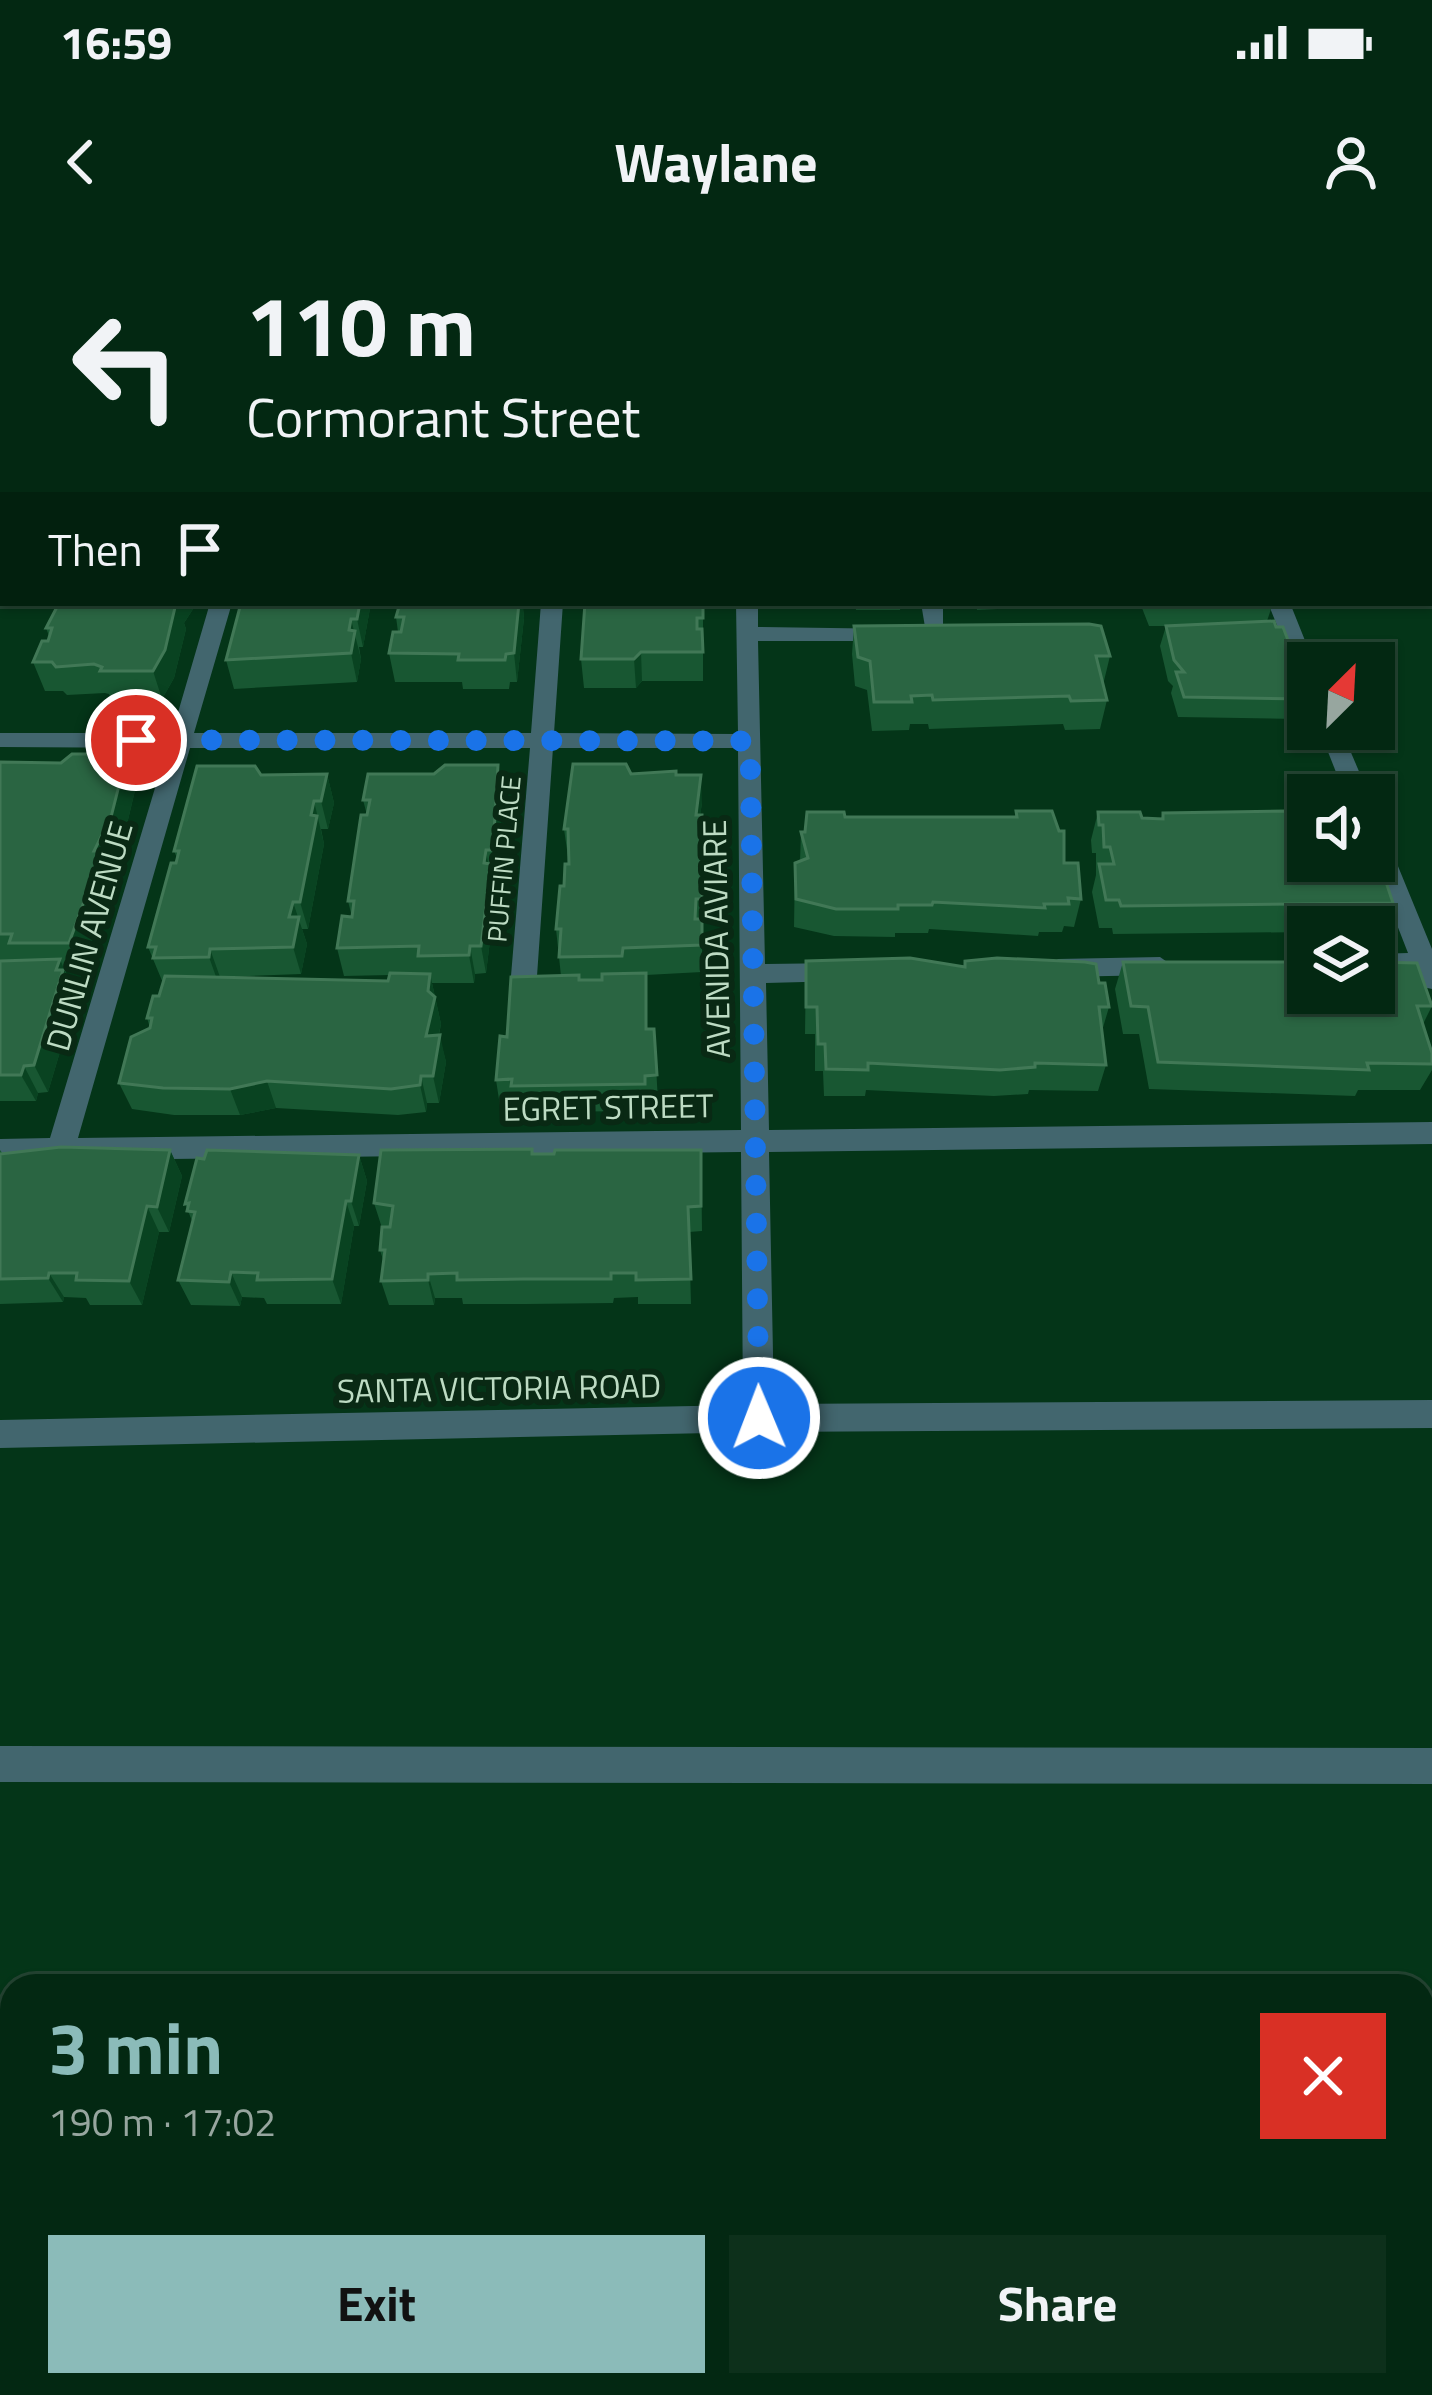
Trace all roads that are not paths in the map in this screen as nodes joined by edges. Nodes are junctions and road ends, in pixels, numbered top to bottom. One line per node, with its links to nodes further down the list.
1 (219, 606): 9 (street, DUNLIN AVENUE)
2 (552, 606): 10 (street, PUFFIN PLACE)
3 (747, 606): 6 (street, AVENIDA AVIARE)
4 (933, 606): 6 (street)
5 (1280, 606): 7 (street)
6 (748, 634): 11 (street, AVENIDA AVIARE)
7 (1295, 642)
8 (0, 740): 9 (street)
9 (181, 740): 10 (street); 22 (street, DUNLIN AVENUE)
10 (542, 740): 11 (street); 19 (street, PUFFIN PLACE)
11 (750, 741): 18 (street, AVENIDA AVIARE)
12 (1392, 882): 17 (street)
13 (1192, 966): 15 (street)
14 (1395, 966): 17 (street)
15 (1030, 969)
16 (868, 971): 18 (street)
17 (1428, 971)
18 (752, 974): 21 (street, AVENIDA AVIARE)
19 (524, 976)
20 (1432, 1133): 21 (street, EGRET STREET)
21 (755, 1142): 22 (street, EGRET STREET); 25 (street, AVENIDA AVIARE)
22 (61, 1149): 23 (street, EGRET STREET)
23 (0, 1150)
24 (1432, 1414): 25 (street, SANTA VICTORIA ROAD)
25 (759, 1418): 26 (street, SANTA VICTORIA ROAD)
26 (0, 1434)
27 (0, 1764): 28 (street)
28 (1432, 1766)

